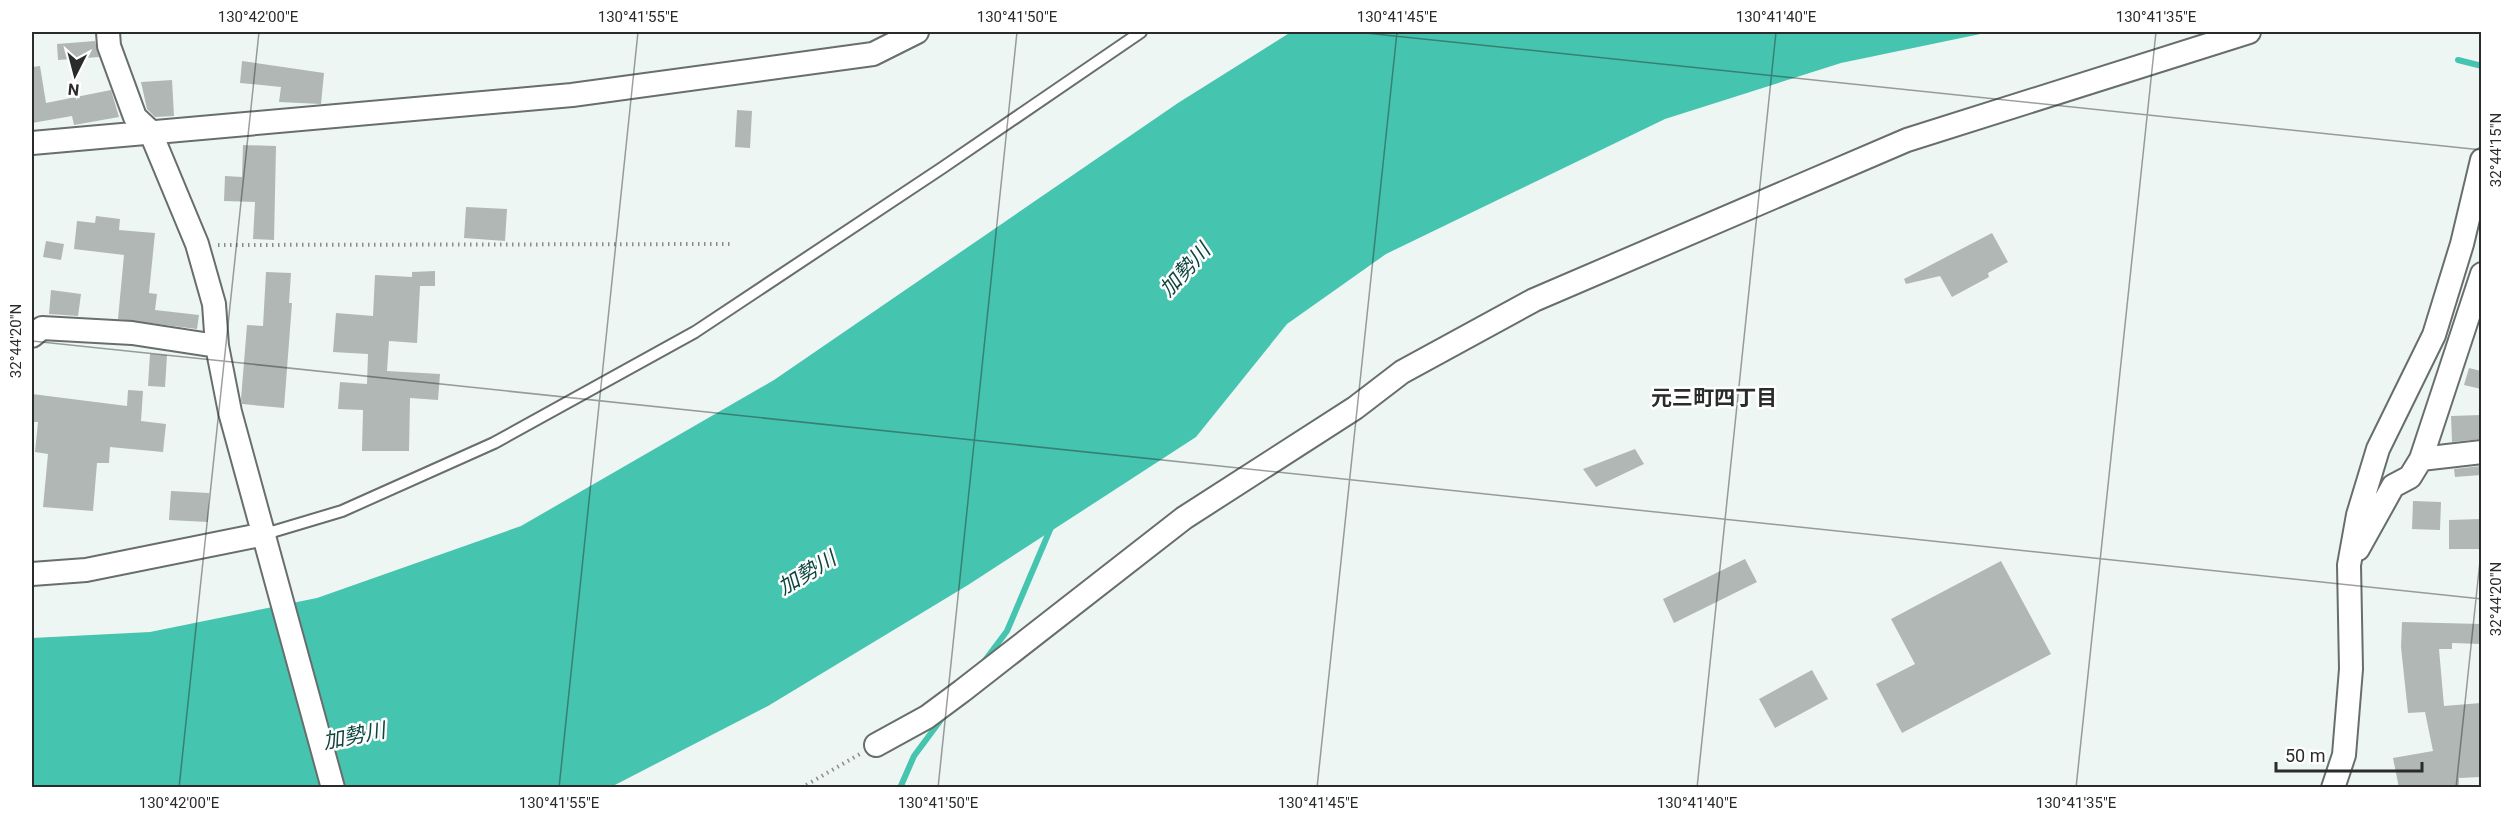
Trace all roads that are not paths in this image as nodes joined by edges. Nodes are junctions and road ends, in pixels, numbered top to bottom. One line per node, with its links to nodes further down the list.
1 (108, 32): 5 (street)
2 (917, 32): 5 (street)
3 (1141, 32): 13 (lane)
4 (2249, 32): 16 (street)
5 (150, 131): 6 (street); 10 (street)
6 (32, 143)
7 (2481, 160): 14 (street)
8 (2481, 274): 12 (street)
9 (32, 336): 10 (street)
10 (217, 346): 13 (street)
11 (2481, 452): 12 (street)
12 (2421, 459): 14 (street)
13 (265, 534): 15 (street); 17 (street)
14 (2349, 565): 18 (street)
15 (32, 574)
16 (876, 745)
17 (333, 788)
18 (2333, 788)

